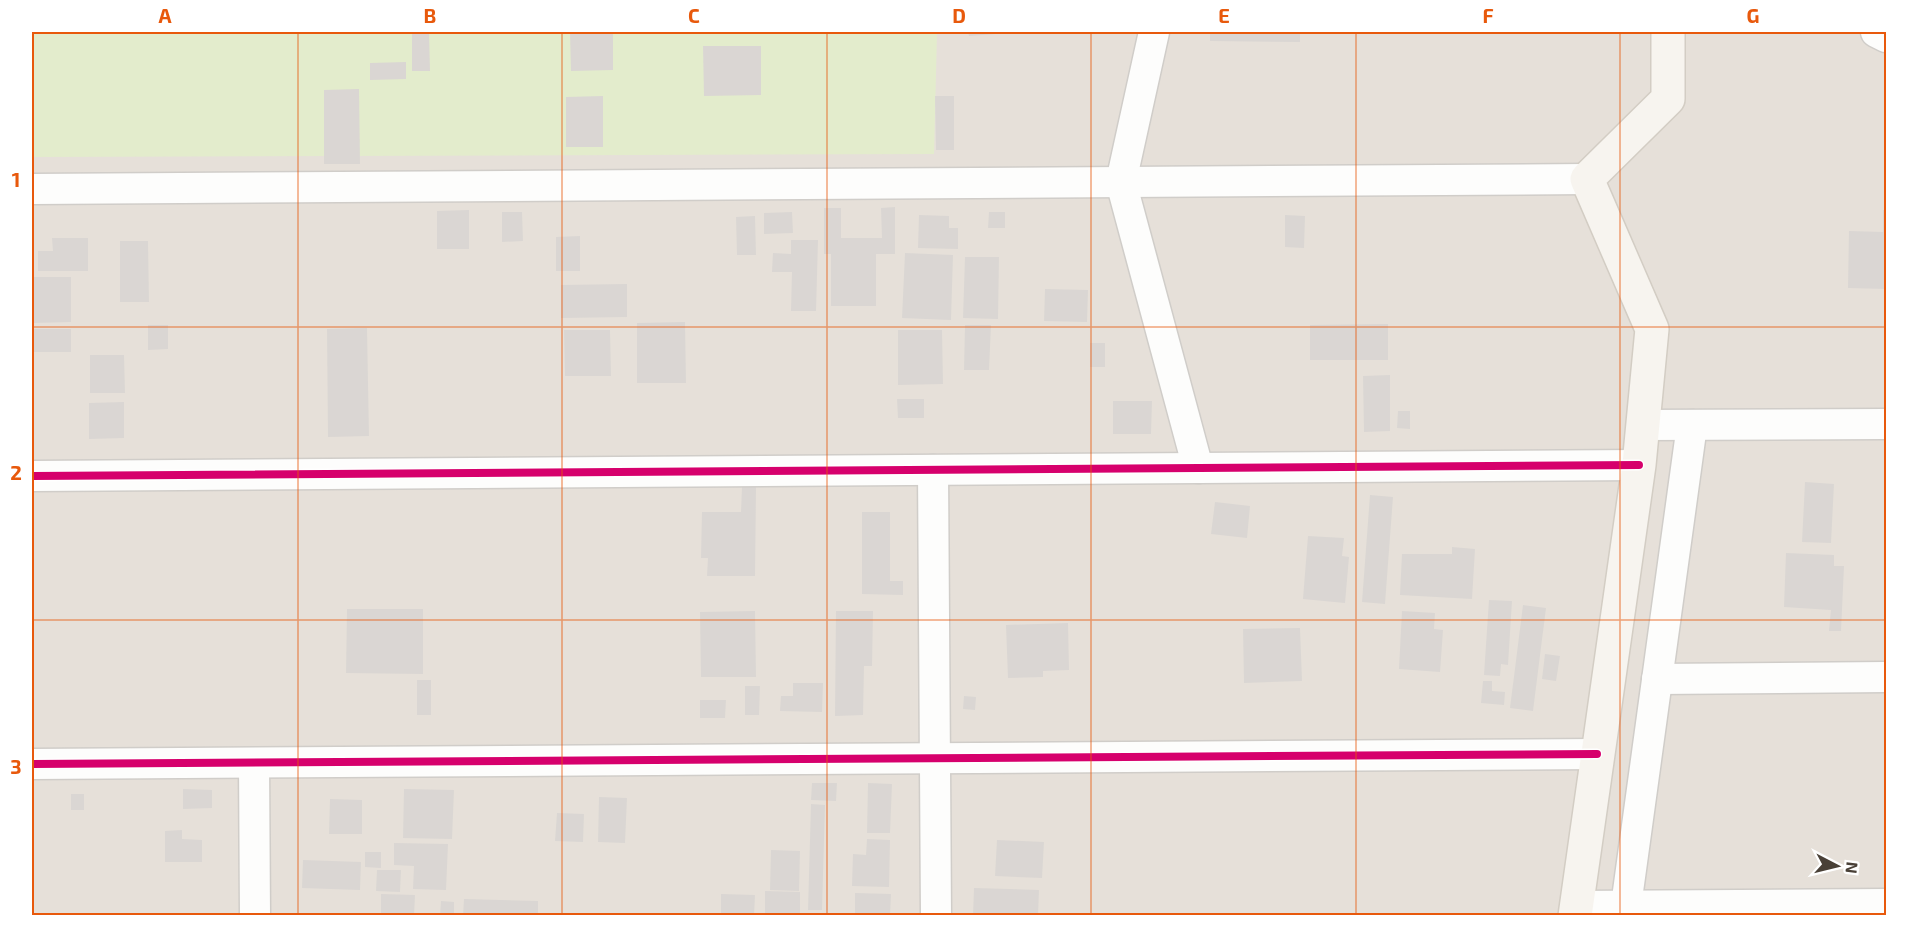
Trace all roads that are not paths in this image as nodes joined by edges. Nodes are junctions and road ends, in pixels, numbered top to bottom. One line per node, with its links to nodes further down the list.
1 (1154, 32): 6 (street)
2 (1668, 32): 5 (main road)
3 (1876, 32): 4 (street)
4 (1887, 37)
5 (1587, 179): 6 (street); 9 (main road)
6 (1121, 182): 7 (street); 12 (street)
7 (32, 189)
8 (1887, 424): 10 (street)
9 (1643, 425): 10 (street); 11 (main road)
10 (1692, 425): 16 (street)
11 (1639, 465): 12 (street); 17 (main road)
12 (1198, 468): 13 (street)
13 (933, 470): 14 (street); 18 (street)
14 (32, 476)
15 (1887, 677): 16 (street)
16 (1657, 679): 22 (street)
17 (1597, 754): 18 (street); 23 (main road)
18 (935, 758): 19 (street); 25 (street)
19 (254, 763): 20 (street); 24 (street)
20 (32, 764)
21 (1887, 904): 22 (street)
22 (1626, 906): 23 (street)
23 (1575, 911)
24 (255, 915)
25 (936, 915)

